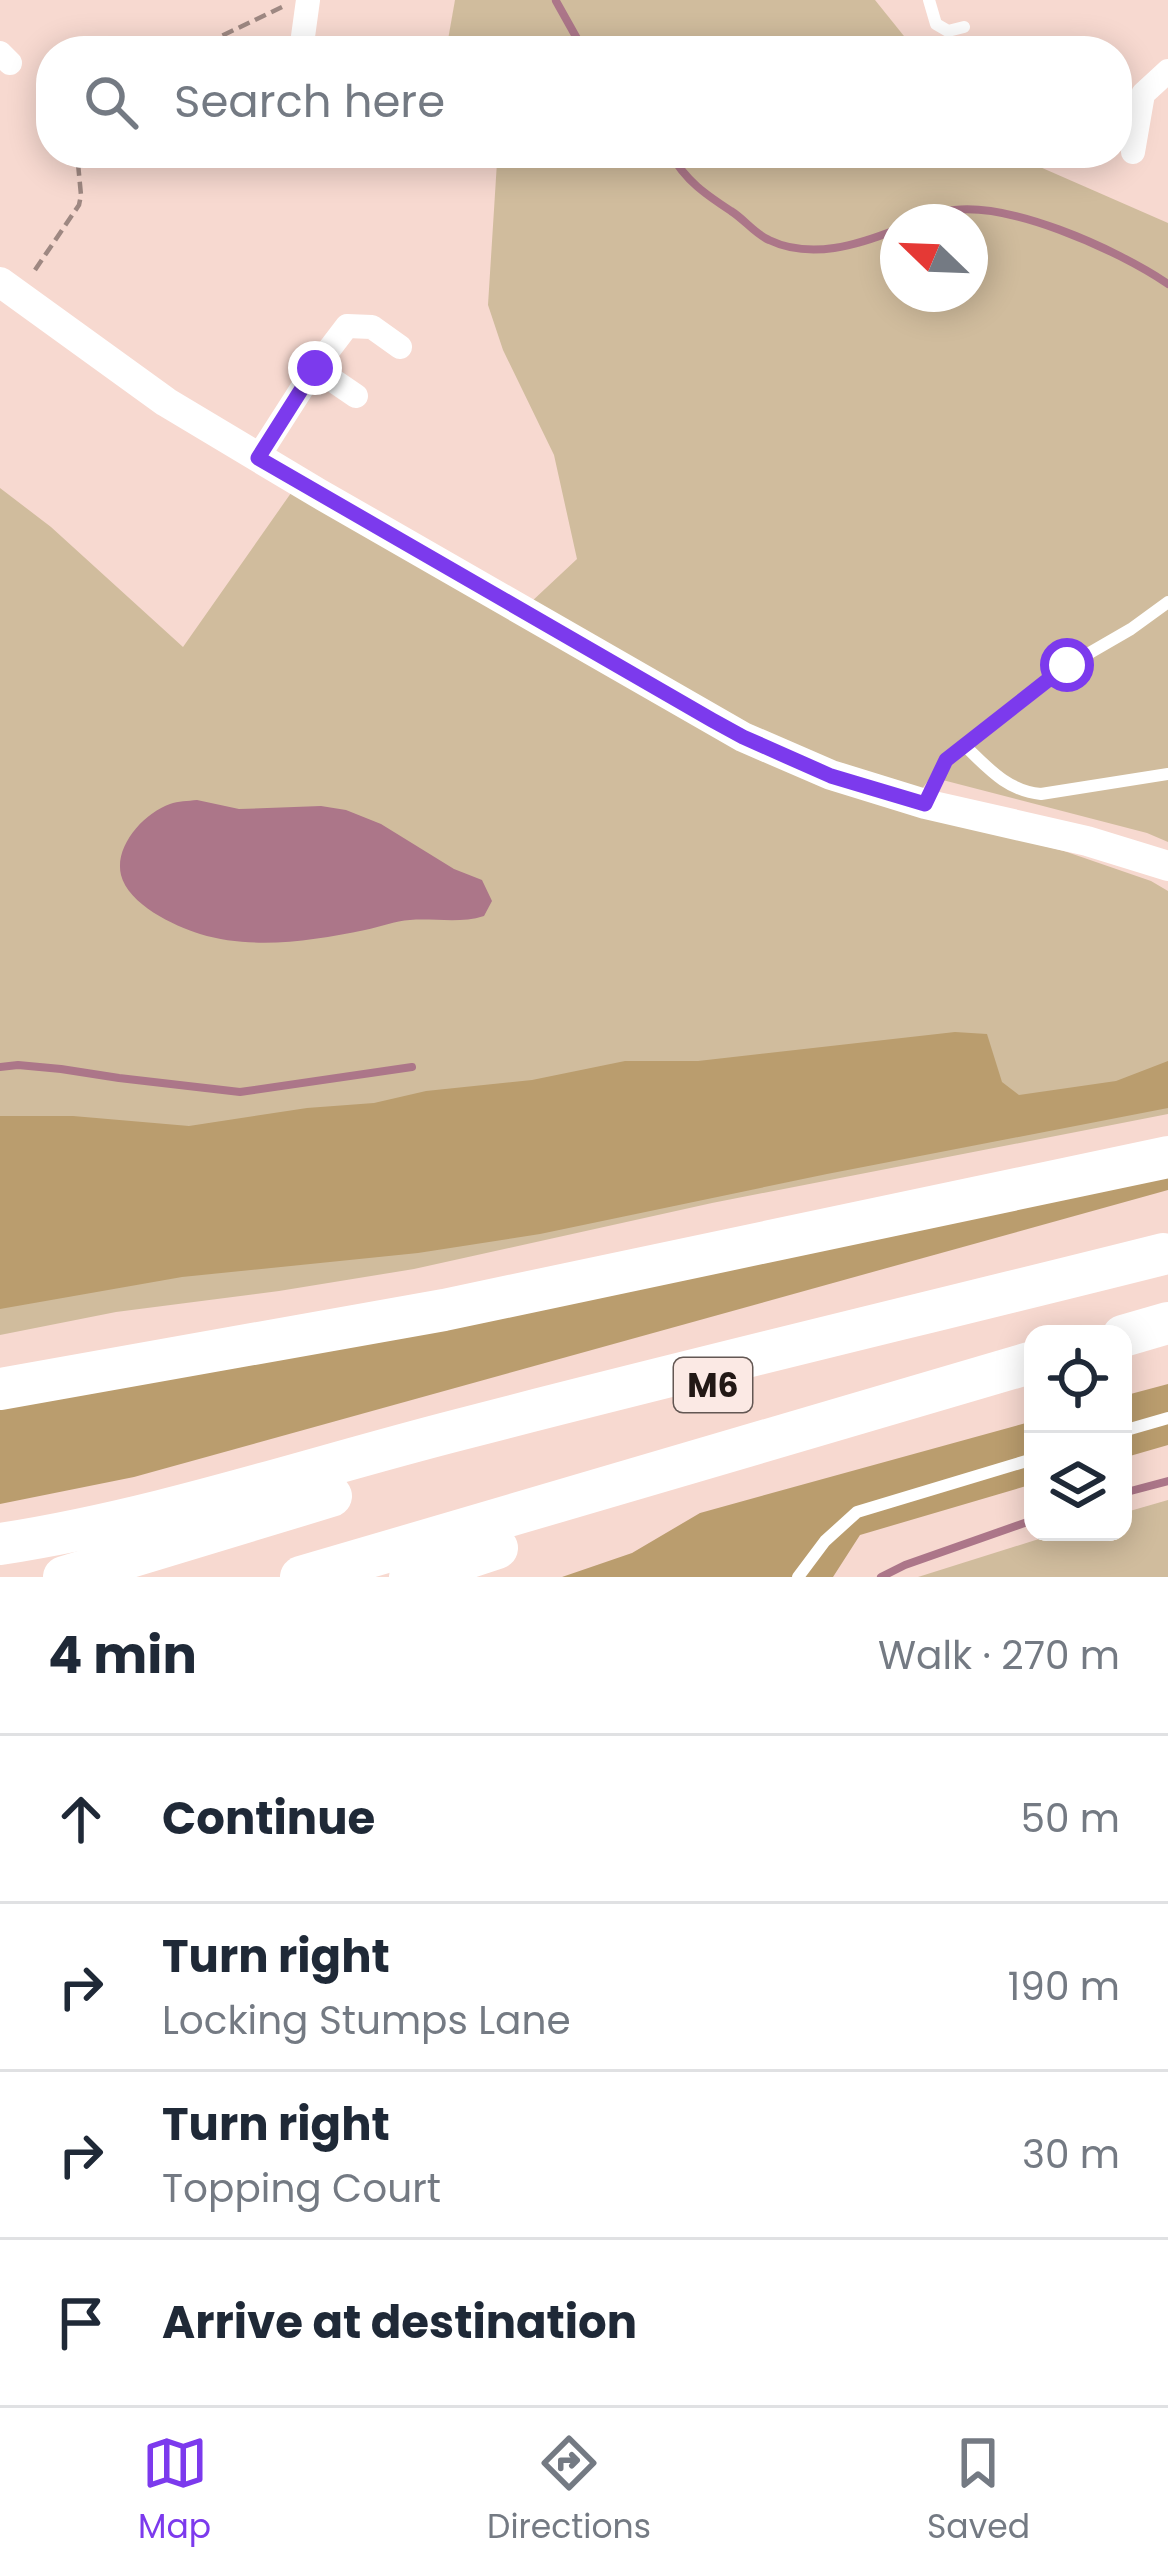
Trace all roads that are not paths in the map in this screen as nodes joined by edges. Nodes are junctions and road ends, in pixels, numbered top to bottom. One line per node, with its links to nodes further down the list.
1 (308, 0): 4 (street)
2 (929, 0): 3 (lane)
3 (964, 27)
4 (303, 36)
5 (1168, 70): 6 (street)
6 (1133, 152)
7 (9, 288): 11 (street)
8 (400, 346): 9 (street)
9 (315, 368): 10 (street); 11 (street)
10 (356, 396)
11 (258, 458): 15 (street)
12 (1168, 602): 13 (lane)
13 (964, 745): 14 (lane); 15 (lane)
14 (1168, 774)
15 (925, 804): 16 (street)
16 (1168, 866)
17 (1168, 1157): 21 (highway)
18 (1166, 1254): 25 (highway); 26 (highway, M6)
19 (1024, 1368): 27 (highway, M6)
20 (1024, 1368): 28 (highway)
21 (0, 1389)
22 (1168, 1418): 23 (lane)
23 (1132, 1428)
24 (1024, 1462): 29 (lane)
25 (0, 1544)
26 (64, 1577)
27 (301, 1577)
28 (410, 1577)
29 (798, 1577)

